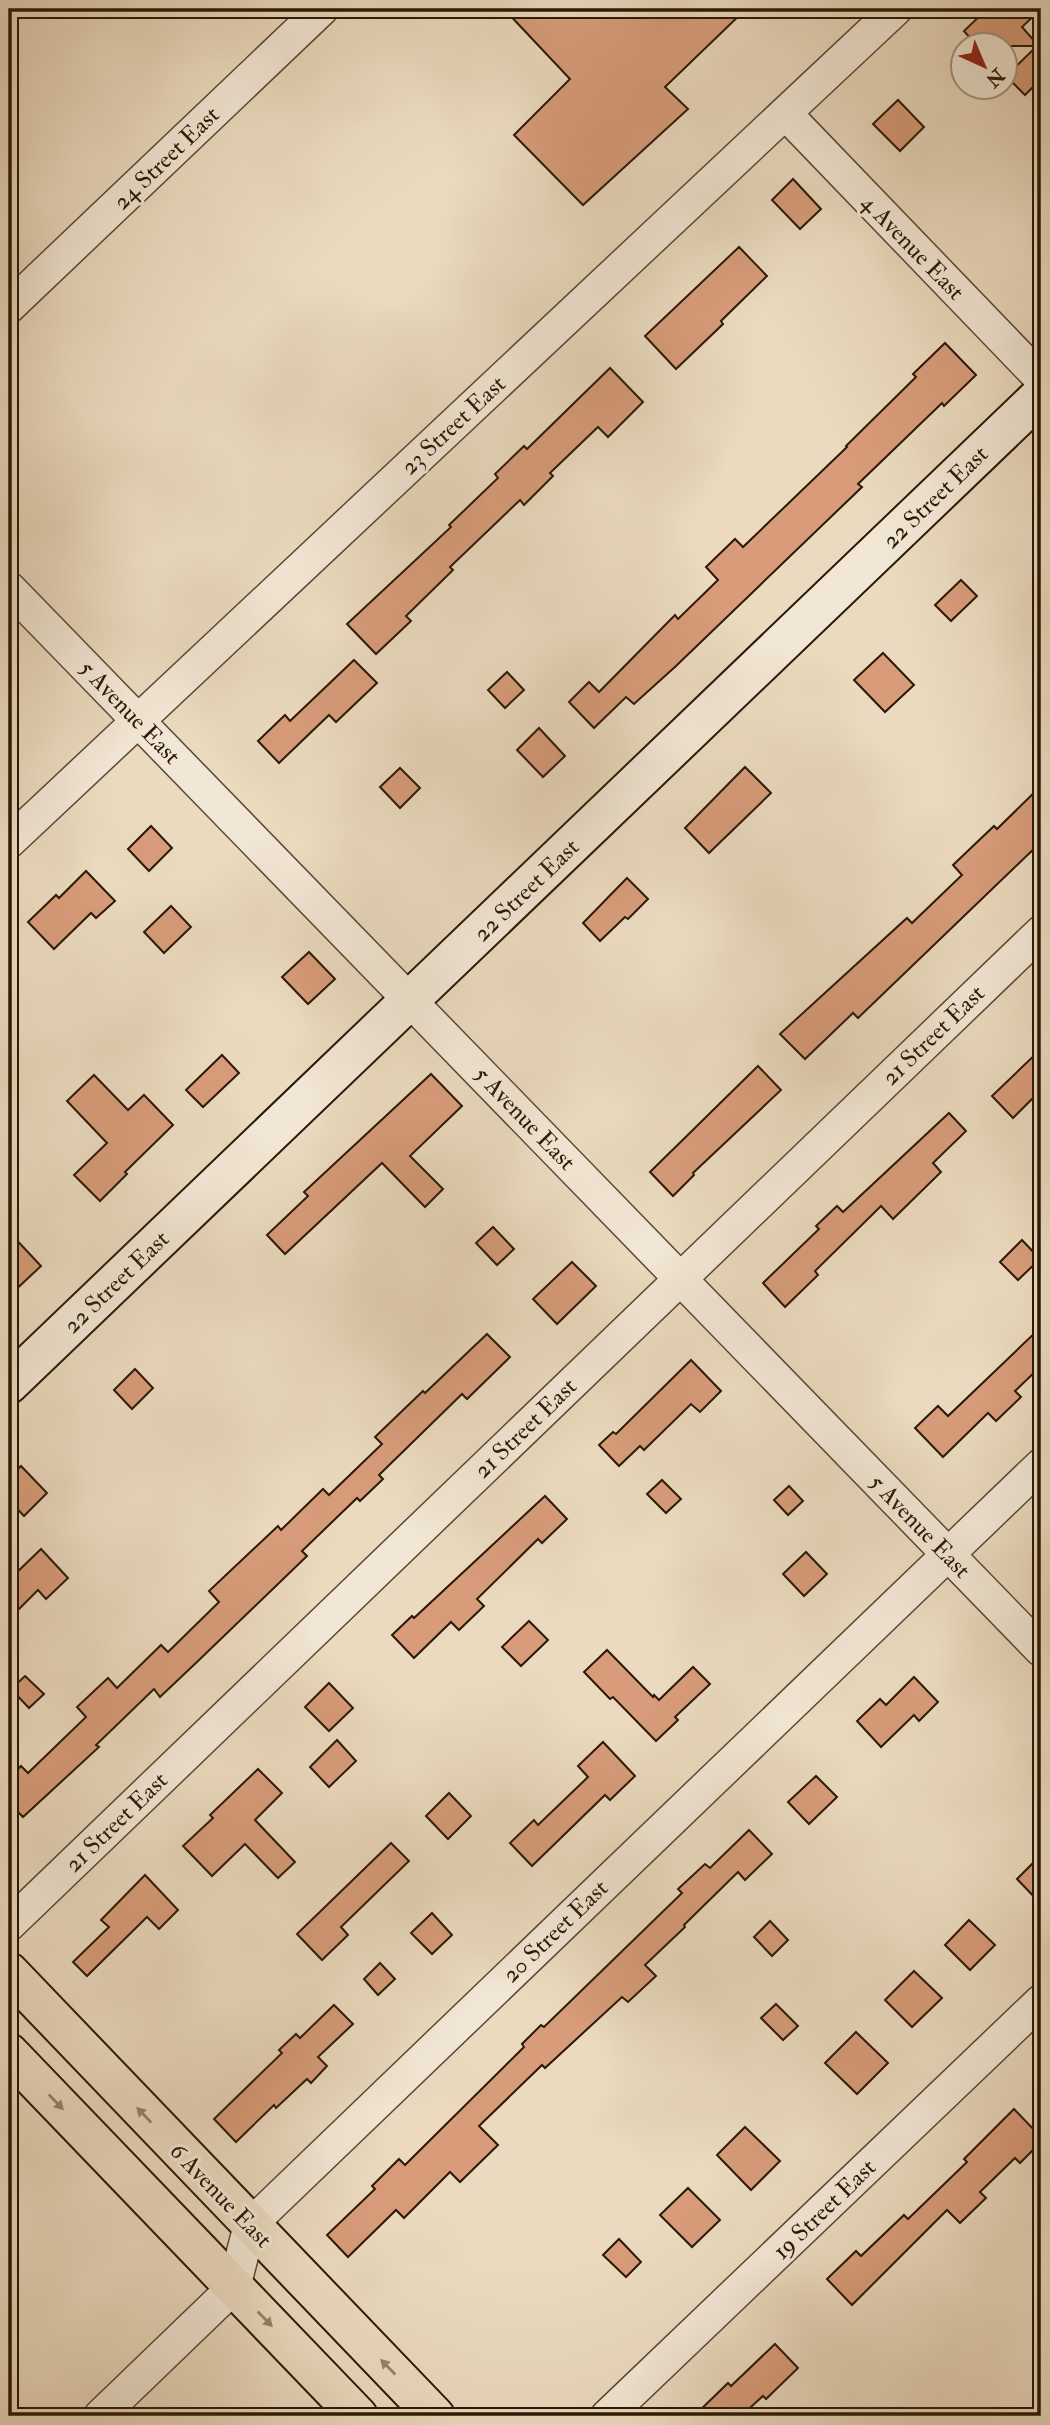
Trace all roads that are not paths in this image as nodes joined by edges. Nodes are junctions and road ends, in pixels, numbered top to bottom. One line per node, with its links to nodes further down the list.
1 (323, 9): 4 (street, 24 Street East)
2 (897, 9): 3 (street, 23 Street East)
3 (786, 114): 5 (street, 4 Avenue East); 8 (street, 23 Street East)
4 (9, 307)
5 (1041, 379)
6 (1041, 395): 11 (street, 22 Street East)
7 (9, 588): 8 (street, 5 Avenue East)
8 (138, 719): 9 (street, 23 Street East); 11 (street, 5 Avenue East)
9 (9, 842)
10 (1041, 932): 12 (street, 21 Street East)
11 (410, 1001): 12 (street, 5 Avenue East); 13 (street, 22 Street East)
12 (679, 1280): 15 (street, 5 Avenue East); 17 (street, 21 Street East)
13 (9, 1384)
14 (1041, 1465): 15 (street, 20 Street East)
15 (947, 1554): 16 (street, 5 Avenue East); 21 (street, 20 Street East)
16 (1041, 1650)
17 (9, 1926)
18 (9, 1972): 21 (main road, 6 Avenue East, one-way to 18)
19 (1041, 2001): 26 (street, 19 Street East)
20 (9, 2053): 22 (main road, one-way to 22)
21 (250, 2225): 22 (street); 25 (main road, 6 Avenue East, one-way to 21)
22 (234, 2287): 23 (street); 24 (main road, one-way to 24)
23 (100, 2416)
24 (358, 2416)
25 (435, 2416)
26 (607, 2416)

